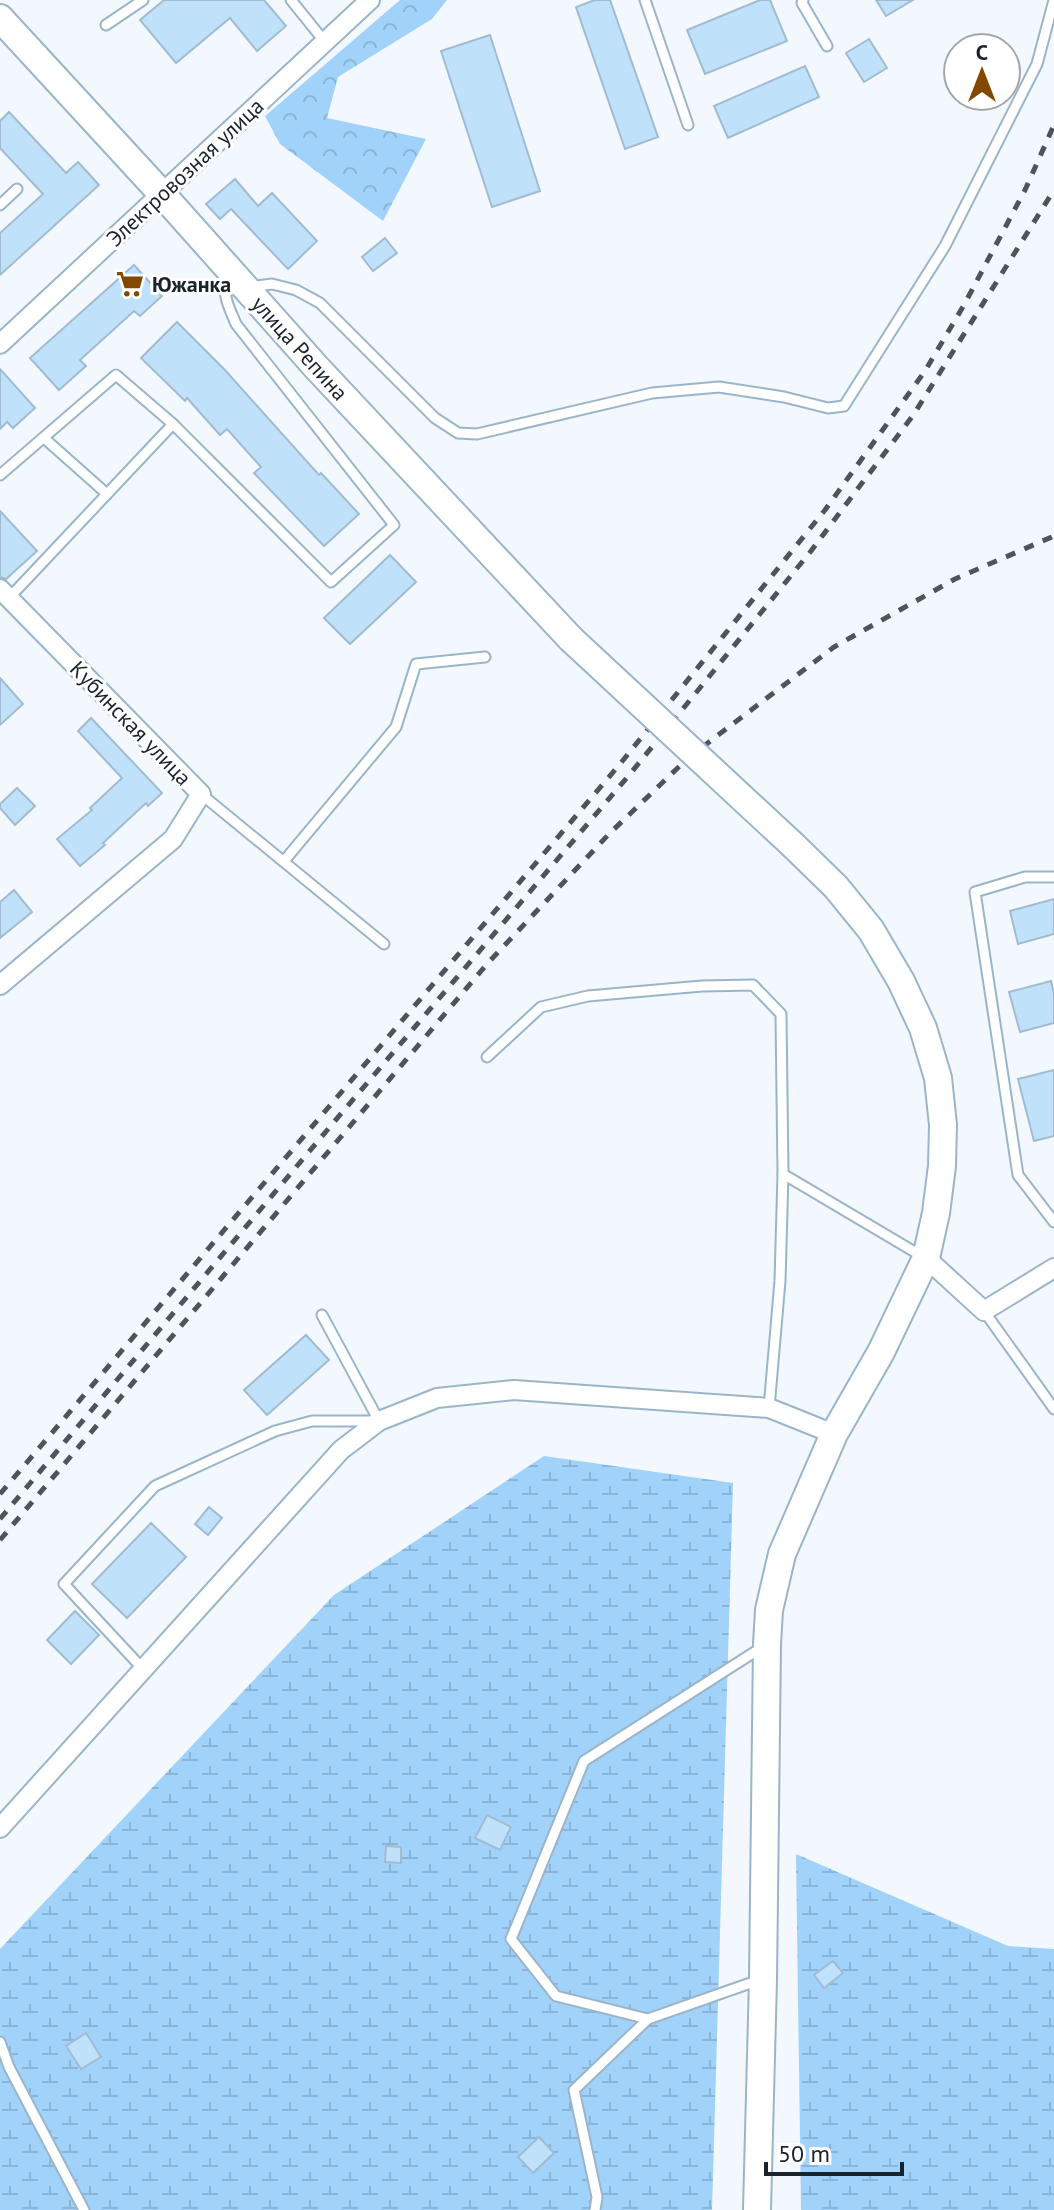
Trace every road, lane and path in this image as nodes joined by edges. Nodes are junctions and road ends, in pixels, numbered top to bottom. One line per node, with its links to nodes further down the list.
1 (143, 0): 8 (lane)
2 (291, 0): 9 (lane)
3 (370, 0): 9 (street, Электровозная улица)
4 (645, 0): 11 (lane)
5 (803, 0): 10 (lane)
6 (1054, 0): 15 (lane)
7 (0, 18): 13 (main road, улица Репина)
8 (106, 25)
9 (325, 42): 13 (street, Электровозная улица)
10 (827, 46)
11 (688, 125)
12 (17, 189): 14 (lane)
13 (162, 194): 15 (main road, улица Репина); 16 (street, Электровозная улица)
14 (0, 205)
15 (239, 280): 17 (lane); 31 (main road, улица Репина, bridge)
16 (0, 344)
17 (173, 424): 18 (lane); 20 (lane)
18 (44, 438): 19 (lane); 20 (lane)
19 (0, 475)
20 (107, 494): 21 (lane)
21 (5, 594): 23 (street, Кубинская улица)
22 (485, 657): 24 (lane)
23 (201, 794): 24 (lane); 27 (street, Кубинская улица)
24 (284, 861): 26 (lane)
25 (1054, 877): 30 (lane)
26 (384, 944)
27 (0, 985)
28 (487, 1057): 29 (lane)
29 (783, 1174): 31 (lane); 35 (lane)
30 (1054, 1222)
31 (926, 1258): 33 (street); 38 (main road, улица Репина)
32 (1054, 1268): 33 (street)
33 (984, 1311): 36 (lane)
34 (322, 1315): 37 (lane)
35 (769, 1408): 37 (street); 38 (street)
36 (1054, 1409)
37 (379, 1421): 40 (street); 40 (lane)
38 (834, 1434): 39 (main road, улица Репина)
39 (767, 1644): 42 (main road, улица Репина); 43 (lane)
40 (143, 1669): 41 (street)
41 (0, 1828)
42 (763, 1979): 43 (lane); 47 (main road, улица Репина)
43 (648, 2019): 46 (lane)
44 (0, 2042): 45 (lane)
45 (84, 2210)
46 (595, 2210)
47 (757, 2210)

